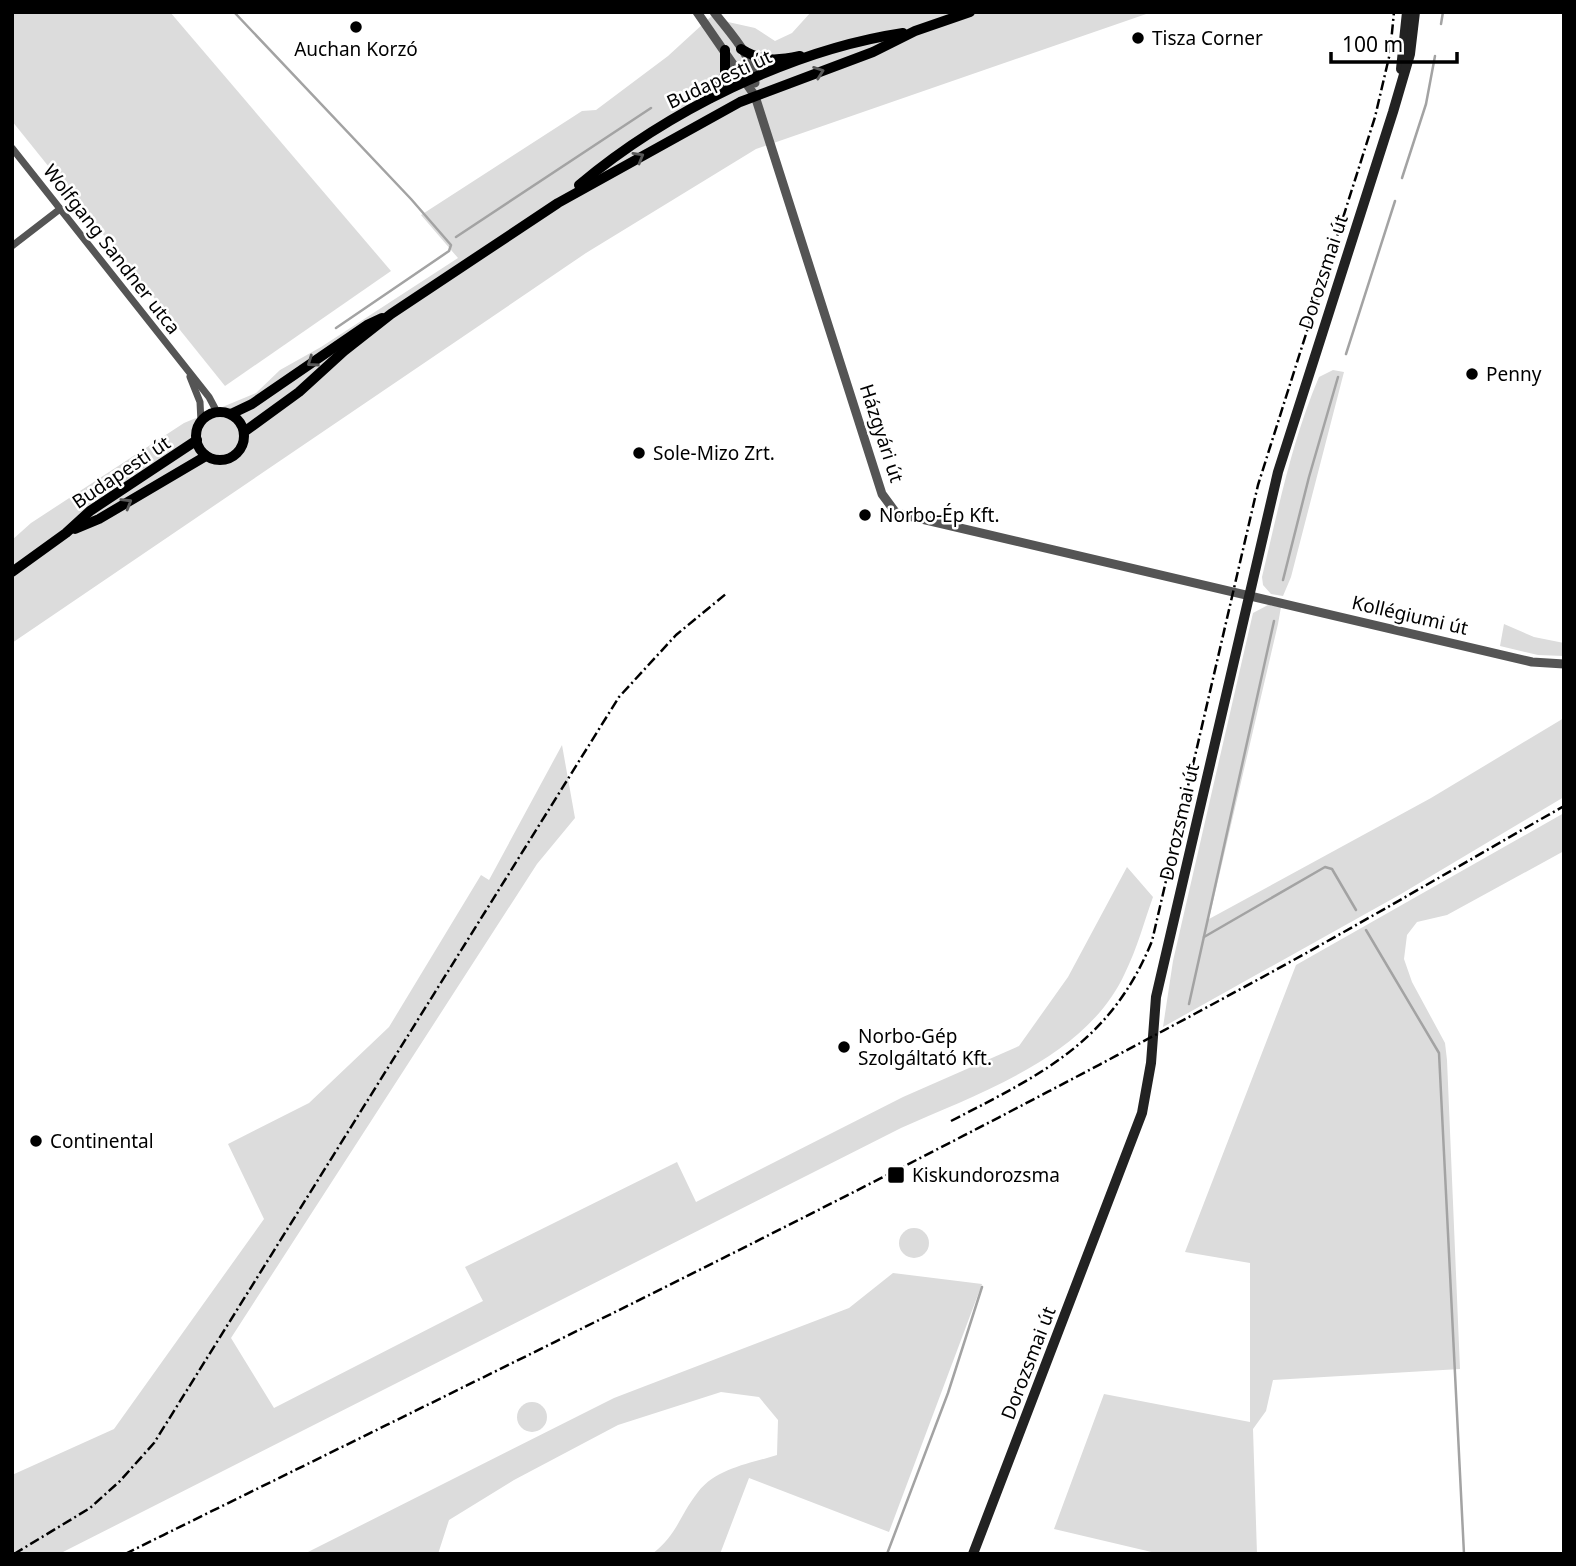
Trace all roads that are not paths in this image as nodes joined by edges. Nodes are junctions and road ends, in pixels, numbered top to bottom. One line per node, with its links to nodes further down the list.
1 (697, 12): 7 (street)
2 (714, 12): 8 (street)
3 (970, 12): 6 (main road, Budapesti út)
4 (1407, 12): 11 (main road, Dorozsmai út)
5 (1415, 12): 11 (main road, Dorozsmai út)
6 (915, 31): 9 (main road, Budapesti út); 12 (main road, Budapesti út, one-way to 6)
7 (724, 50): 10 (street); 13 (main road)
8 (741, 50): 9 (main road); 10 (street)
9 (817, 55): 10 (main road, Budapesti út)
10 (750, 80): 12 (street, Házgyári út); 13 (main road, Budapesti út)
11 (1399, 89): 28 (main road, Dorozsmai út)
12 (755, 96): 15 (main road, Budapesti út, one-way to 12); 28 (street, Házgyári út)
13 (710, 99): 15 (main road, Budapesti út)
14 (12, 148): 16 (street, Wolfgang Sandner utca)
15 (558, 203): 18 (main road, Budapesti út)
16 (60, 209): 17 (street); 19 (street, Wolfgang Sandner utca)
17 (12, 246)
18 (391, 314): 21 (main road, Budapesti út, one-way to 21); 23 (main road, Budapesti út)
19 (187, 370): 20 (street, Wolfgang Sandner utca); 22 (street, Wolfgang Sandner utca)
20 (217, 412): 21 (main road); 22 (main road)
21 (231, 414): 23 (main road)
22 (201, 422): 24 (main road, Budapesti út)
23 (244, 432): 25 (main road, Budapesti út)
24 (197, 440): 25 (main road, Budapesti út); 26 (main road, Budapesti út)
25 (206, 456): 26 (main road, Budapesti út, one-way to 25)
26 (66, 533): 27 (main road, Budapesti út)
27 (12, 572)
28 (1248, 595): 29 (street, Kollégiumi út); 30 (main road, Dorozsmai út)
29 (1564, 664)
30 (974, 1554)

